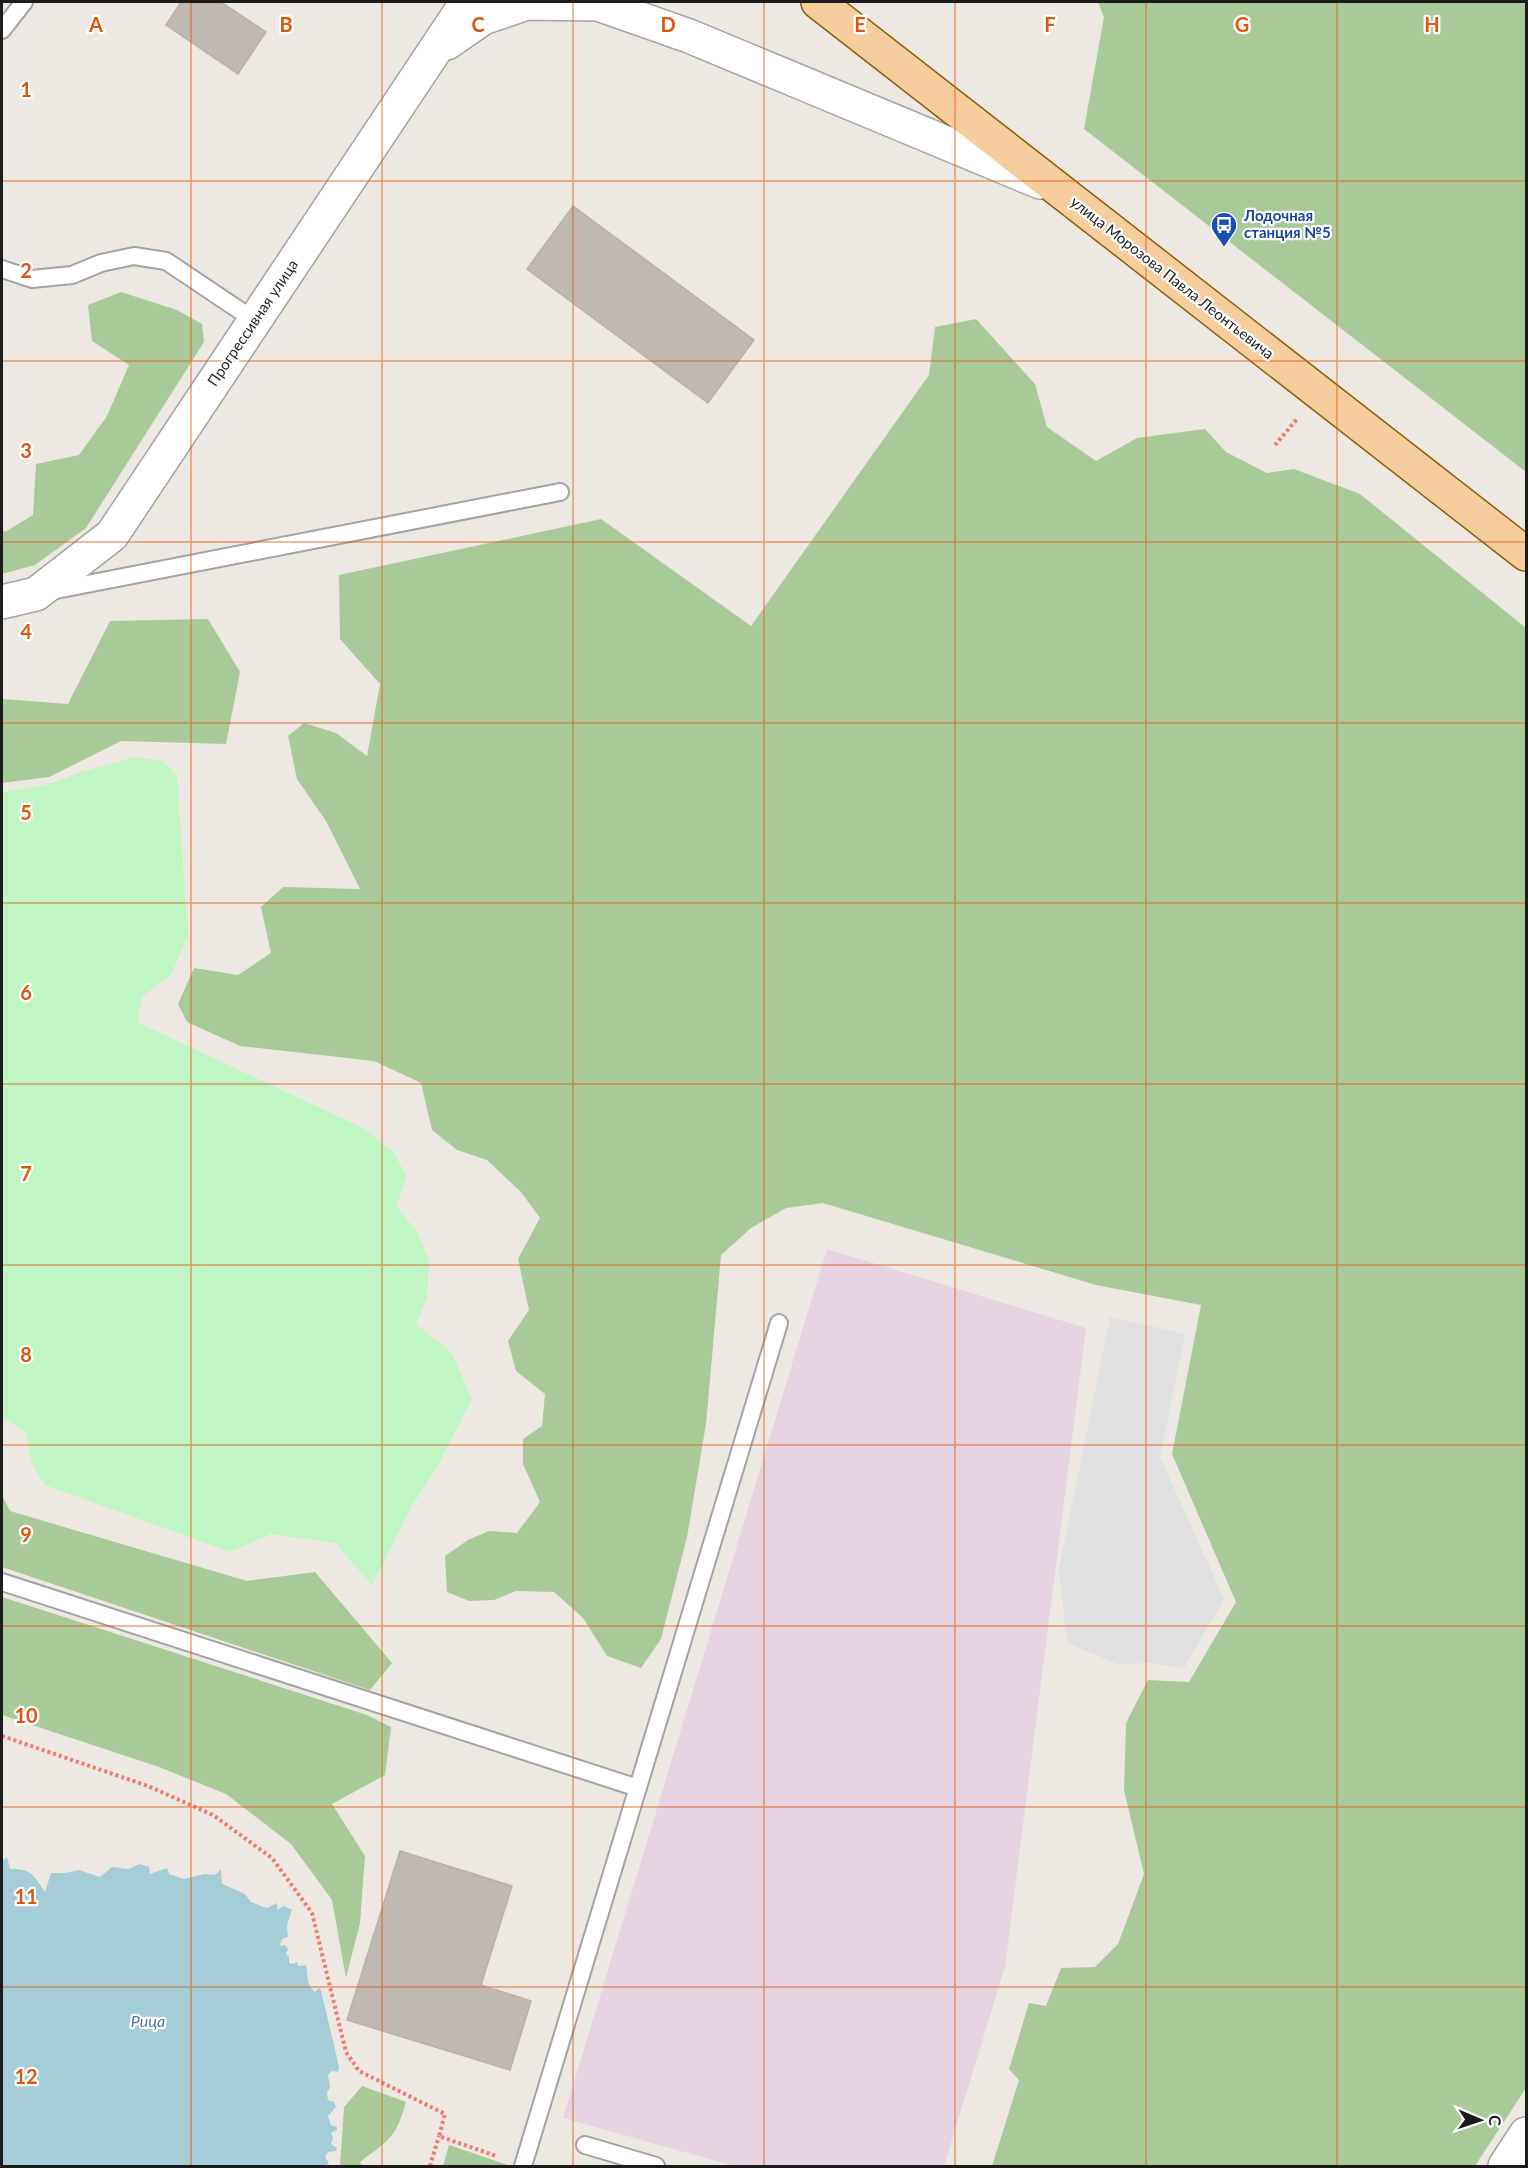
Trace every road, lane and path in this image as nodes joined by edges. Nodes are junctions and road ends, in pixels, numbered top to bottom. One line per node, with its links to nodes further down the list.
1 (24, 2): 4 (lane)
2 (468, 2): 5 (street, Прогрессивная улица)
3 (818, 2): 6 (main road, улица Морозова Павла Леонтьевича)
4 (2, 30)
5 (433, 52): 6 (street); 8 (street, Прогрессивная улица)
6 (1057, 188): 10 (main road, улица Морозова Павла Леонтьевича)
7 (2, 269): 8 (lane)
8 (254, 320): 11 (street, Прогрессивная улица)
9 (560, 492): 11 (lane)
10 (1527, 554)
11 (36, 594): 12 (street, Прогрессивная улица)
12 (2, 602)
13 (779, 1323): 16 (lane)
14 (2, 1582): 16 (lane)
15 (2, 1736): 18 (path)
16 (638, 1788): 21 (lane)
17 (1527, 2134): 23 (street)
18 (439, 2136): 20 (path); 21 (path)
19 (585, 2145): 22 (lane)
20 (429, 2166)
21 (523, 2166)
22 (656, 2166)
23 (1505, 2166)

